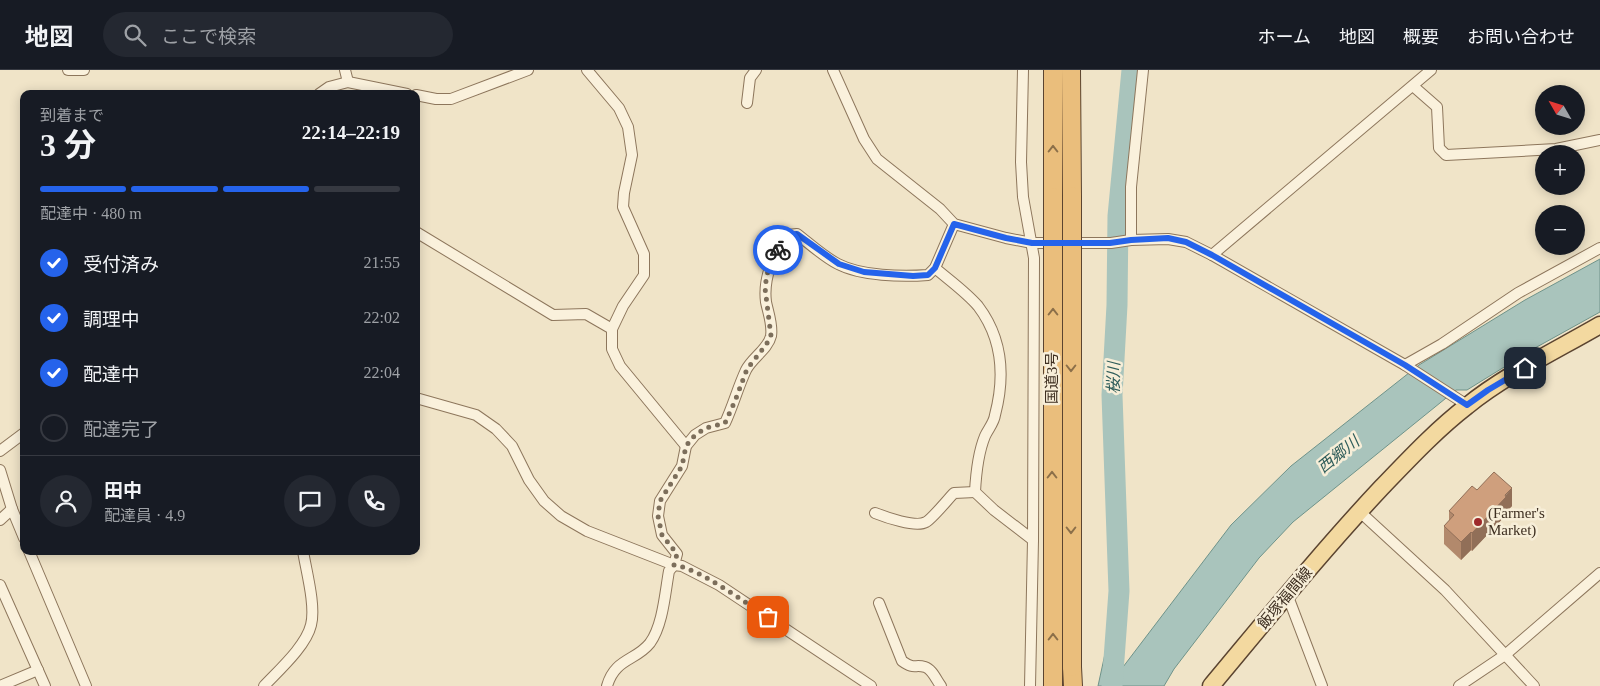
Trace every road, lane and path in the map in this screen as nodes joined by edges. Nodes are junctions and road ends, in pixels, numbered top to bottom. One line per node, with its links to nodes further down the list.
1 (68, 70): 2 (street)
2 (84, 70)
3 (345, 70): 13 (street)
4 (528, 70): 17 (street)
5 (587, 70): 28 (street)
6 (756, 70): 18 (street)
7 (833, 70): 20 (street)
8 (1023, 70): 23 (street)
9 (1053, 70): 60 (highway, 国道3号, one-way to 9, bridge)
10 (1071, 70): 61 (highway, 国道3号, one-way to 61, bridge)
11 (1143, 70): 22 (street)
12 (1431, 70): 14 (street)
13 (348, 82): 15 (street); 16 (street)
14 (1412, 86): 19 (street); 25 (street)
15 (325, 90)
16 (387, 90)
17 (420, 96)
18 (747, 103)
19 (1600, 140)
20 (954, 224): 23 (street); 26 (street)
21 (420, 234): 28 (street)
22 (1128, 240): 23 (street); 25 (street)
23 (1032, 243): 42 (street)
24 (1600, 248): 29 (street)
25 (1212, 255): 29 (street)
26 (935, 268): 33 (street); 36 (street)
27 (1600, 325): 31 (main road)
28 (612, 329): 33 (street)
29 (1407, 366): 31 (street)
30 (420, 399): 45 (street)
31 (1461, 401): 38 (main road, 飯塚福間線)
32 (20, 436): 34 (street)
33 (686, 446): 45 (street)
34 (0, 452)
35 (0, 470): 37 (street)
36 (976, 492): 39 (street); 42 (street)
37 (12, 509): 40 (street); 41 (street)
38 (1359, 512): 48 (main road, 飯塚福間線); 50 (street)
39 (875, 513)
40 (0, 520)
41 (20, 528)
42 (1033, 540): 59 (street)
43 (31, 555): 54 (street)
44 (303, 555): 55 (street)
45 (674, 565): 56 (street); 57 (street)
46 (1600, 573): 50 (street)
47 (0, 585): 51 (street)
48 (1287, 594): 62 (main road, 飯塚福間線); 63 (street)
49 (879, 603): 58 (street)
50 (1505, 655): 64 (street); 65 (street)
51 (38, 670): 52 (street); 53 (street)
52 (0, 686)
53 (45, 686)
54 (86, 686)
55 (264, 686)
56 (607, 686)
57 (871, 686)
58 (941, 686)
59 (1030, 686)
60 (1053, 686)
61 (1073, 686)
62 (1211, 686)
63 (1322, 686)
64 (1459, 686)
65 (1534, 686)

